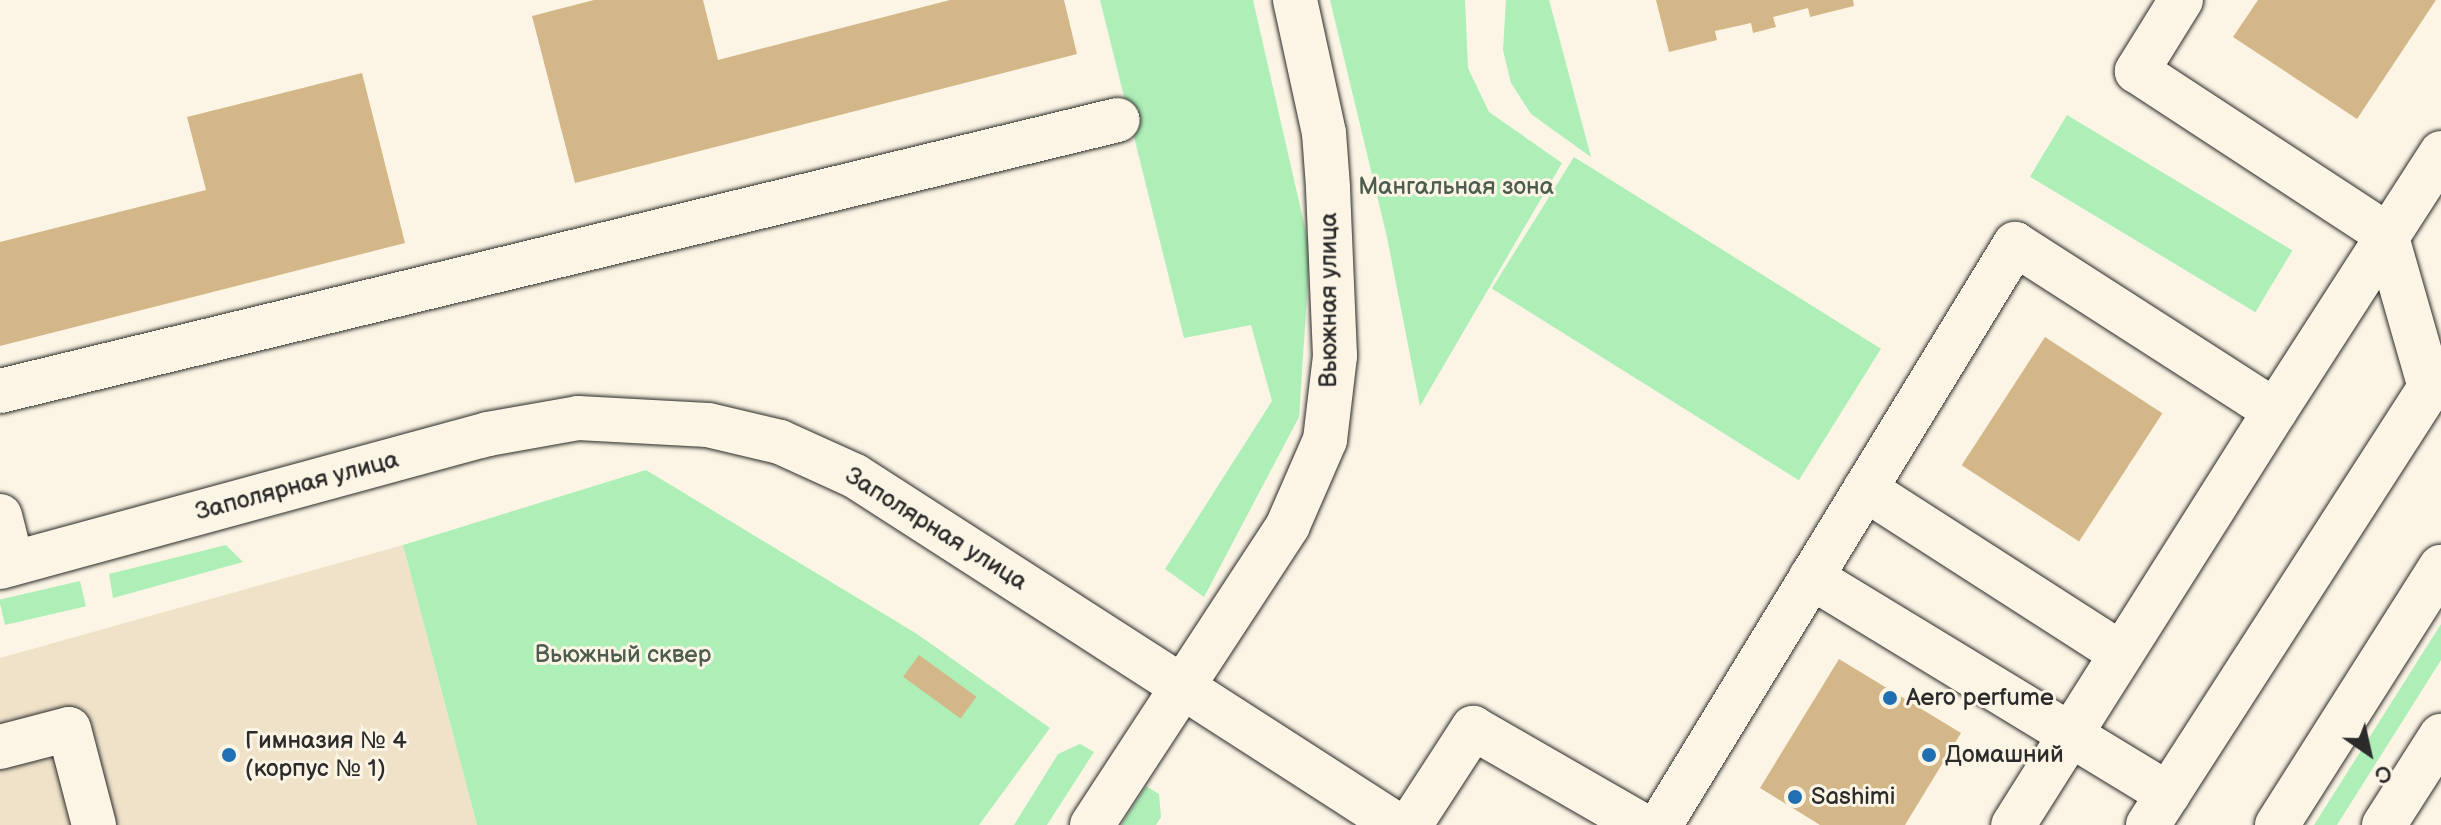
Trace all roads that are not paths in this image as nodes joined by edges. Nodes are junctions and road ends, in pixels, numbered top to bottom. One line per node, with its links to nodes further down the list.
1 (1295, 0): 15 (street, Вьюжная улица)
2 (2181, 0): 5 (street)
3 (1118, 120): 7 (street)
4 (2441, 153): 5 (street)
5 (2386, 234): 6 (street); 8 (street)
6 (2435, 378): 19 (street)
7 (0, 391)
8 (2275, 411): 9 (street); 14 (street)
9 (1865, 489): 13 (street); 14 (street)
10 (0, 516): 11 (street)
11 (6, 565): 15 (street, Заполярная улица)
12 (2441, 567): 27 (street)
13 (1811, 577): 16 (street); 25 (street)
14 (2119, 652): 16 (street)
15 (1183, 686): 21 (street, Вьюжная улица); 22 (street, Заполярная улица)
16 (2070, 732): 19 (street); 26 (street)
17 (2441, 736): 28 (street)
18 (0, 747): 20 (street)
19 (2158, 809)
20 (94, 825)
21 (1092, 825)
22 (1397, 825)
23 (1410, 825): 24 (street)
24 (1642, 825)
25 (1660, 825)
26 (2013, 825)
27 (2277, 825)
28 (2384, 825)

